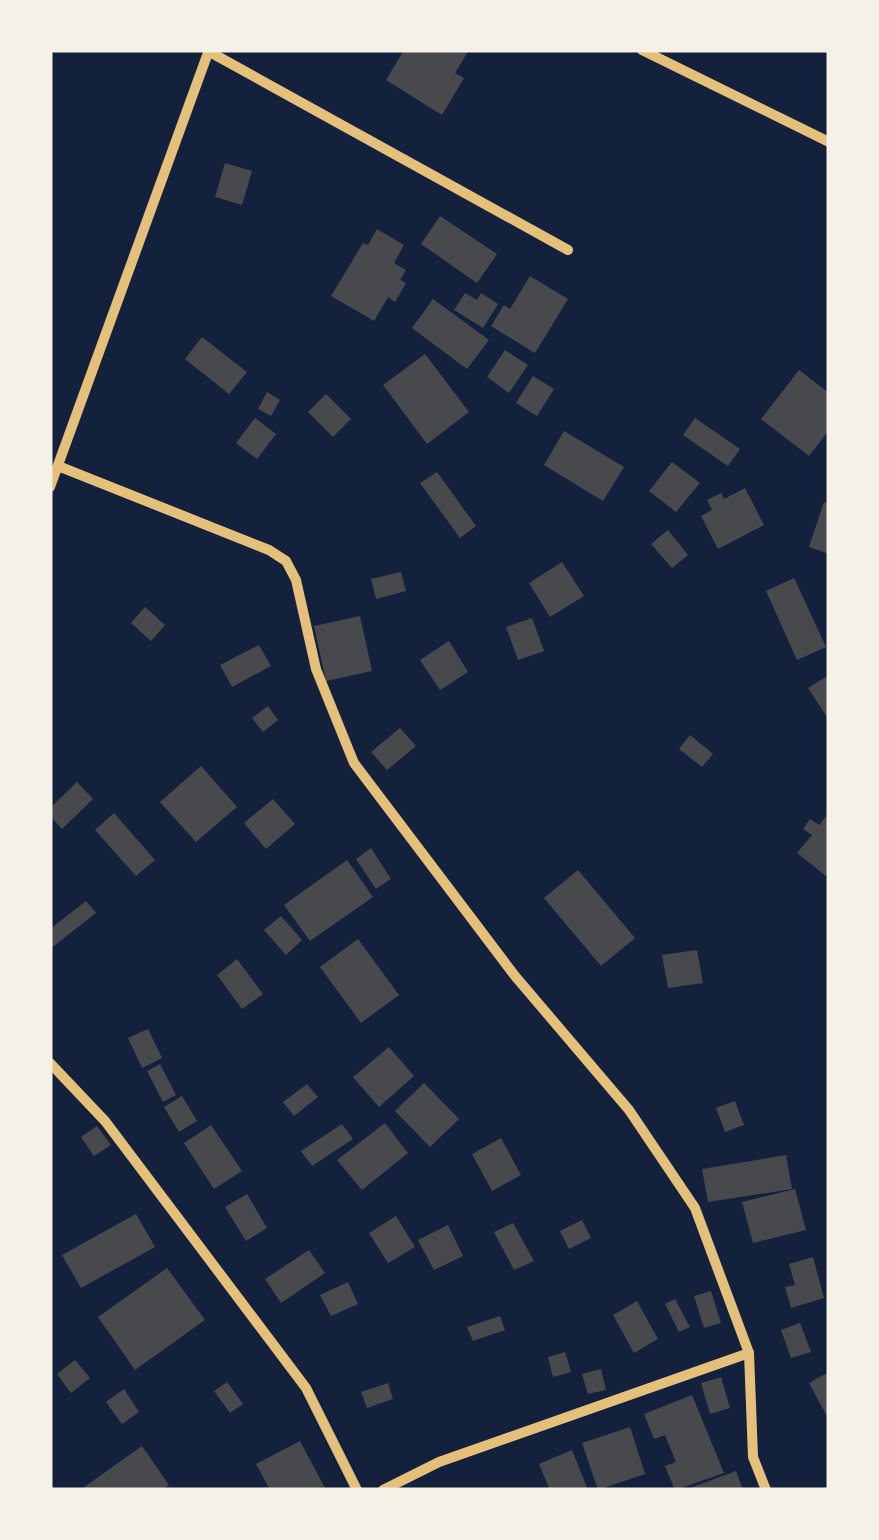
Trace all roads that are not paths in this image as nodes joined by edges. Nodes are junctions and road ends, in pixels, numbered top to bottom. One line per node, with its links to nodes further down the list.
1 (642, 50): 3 (street)
2 (208, 51): 4 (street); 5 (street)
3 (829, 142)
4 (568, 250)
5 (58, 466): 6 (street); 8 (street)
6 (50, 487)
7 (50, 1063): 9 (street)
8 (749, 1353): 10 (street); 11 (street)
9 (357, 1490)
10 (383, 1490)
11 (766, 1490)

